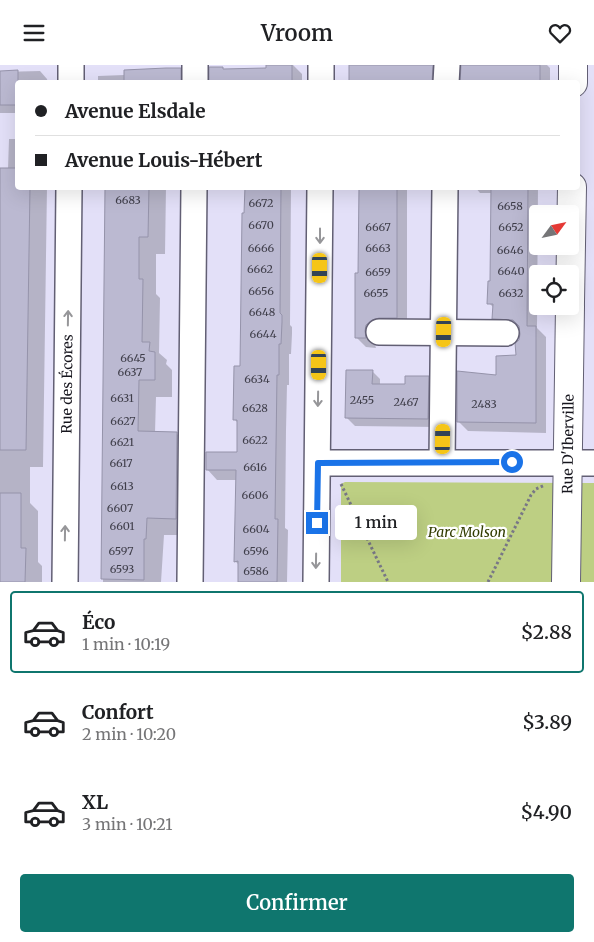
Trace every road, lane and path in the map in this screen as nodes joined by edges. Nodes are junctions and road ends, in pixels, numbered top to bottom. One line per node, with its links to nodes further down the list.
1 (71, 65): 6 (street)
2 (195, 65): 7 (street)
3 (321, 65): 8 (street)
4 (447, 65): 9 (street)
5 (574, 65): 10 (main road)
6 (71, 80)
7 (195, 80)
8 (321, 80)
9 (446, 80)
10 (573, 80)
11 (69, 190): 26 (street, Rue des Écores, one-way to 11)
12 (194, 190): 27 (street)
13 (320, 190): 23 (street, one-way to 23)
14 (445, 190): 19 (street)
15 (572, 190): 16 (main road)
16 (571, 265)
17 (571, 315): 22 (main road, Rue D'Iberville)
18 (378, 332): 19 (street)
19 (444, 332): 20 (street); 21 (street)
20 (506, 333)
21 (442, 462): 22 (street); 23 (street)
22 (581, 462): 31 (main road, Rue D'Iberville)
23 (318, 463): 28 (street, one-way to 28)
24 (341, 484): 29 (path)
25 (545, 485): 30 (path)
26 (65, 582)
27 (190, 582)
28 (316, 582)
29 (388, 582)
30 (488, 582)
31 (566, 582)

